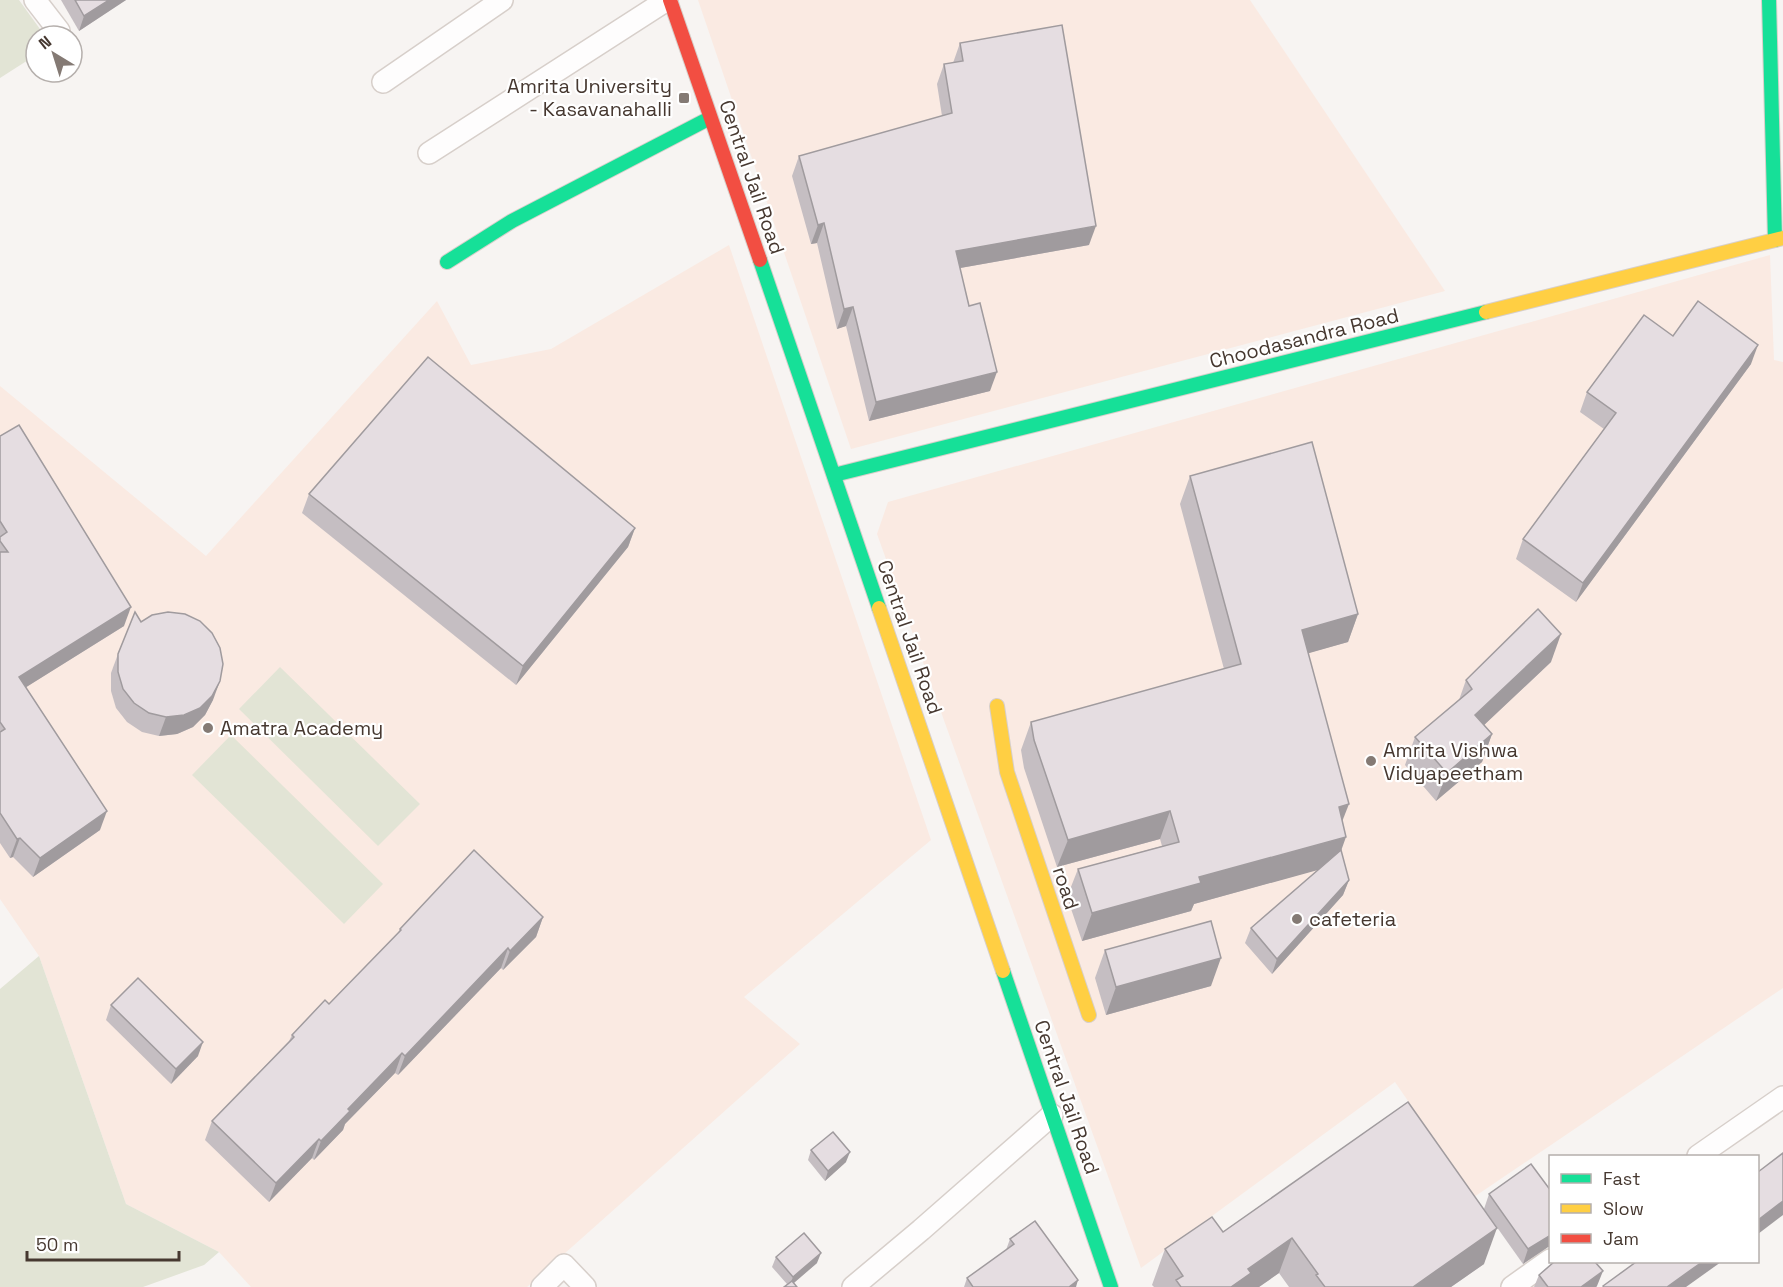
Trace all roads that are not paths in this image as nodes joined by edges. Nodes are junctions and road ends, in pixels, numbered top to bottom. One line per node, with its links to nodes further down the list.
1 (35, 0): 5 (street)
2 (502, 0): 6 (street)
3 (668, 0): 7 (street, Central Jail Road); 8 (street)
4 (1769, 0): 9 (street)
5 (54, 24)
6 (383, 82)
7 (710, 118): 10 (street); 11 (street, Central Jail Road)
8 (429, 153)
9 (1779, 239): 11 (street, Choodasandra Road)
10 (447, 262)
11 (834, 475): 15 (street, Central Jail Road)
12 (997, 706): 13 (street, road)
13 (1089, 1015)
14 (1783, 1097): 16 (street)
15 (1052, 1115): 20 (street); 21 (street, Central Jail Road)
16 (1699, 1155)
17 (1549, 1261): 22 (street)
18 (542, 1287): 19 (street)
19 (585, 1287)
20 (853, 1287)
21 (1111, 1287)
22 (1512, 1287)

